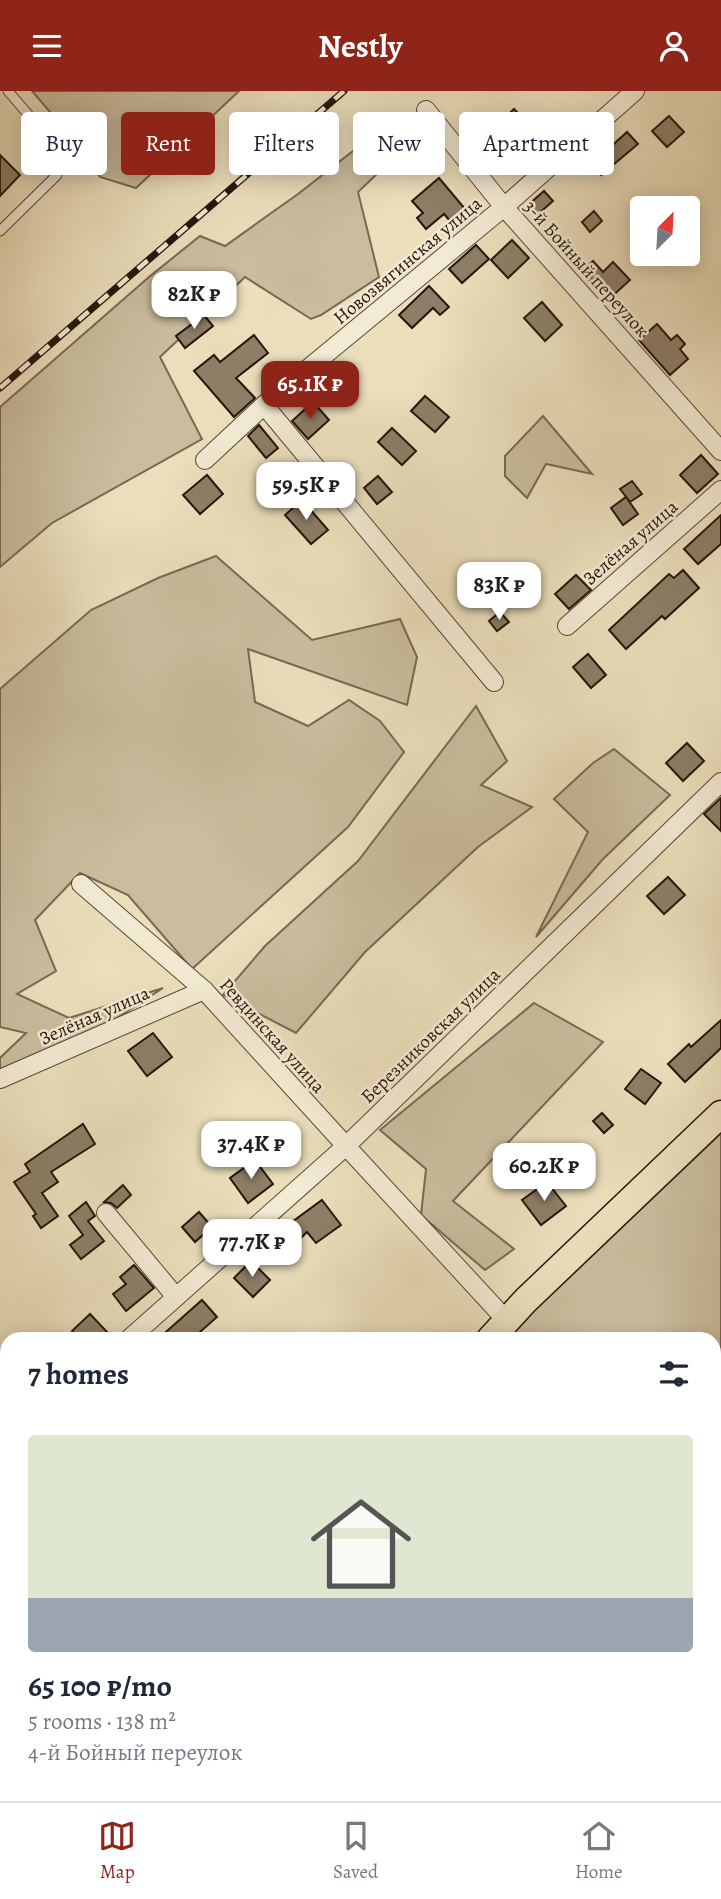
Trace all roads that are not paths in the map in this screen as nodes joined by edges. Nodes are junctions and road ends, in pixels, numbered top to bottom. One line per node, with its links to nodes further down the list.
1 (8, 91): 5 (lane)
2 (635, 91): 4 (street, Новозвягинская улица)
3 (426, 110): 4 (street, 3-й Бойный переулок)
4 (504, 207): 6 (street, Новозвягинская улица); 7 (street, 3-й Бойный переулок)
5 (0, 232)
6 (264, 405): 8 (street, Новозвягинская улица); 11 (street)
7 (721, 451)
8 (205, 460)
9 (721, 490): 10 (street, Зелёная улица)
10 (567, 626)
11 (494, 682)
12 (721, 782): 17 (street, Березниковская улица)
13 (81, 884): 14 (street, Ревдинская улица)
14 (204, 990): 15 (street, Зелёная улица); 17 (street, Ревдинская улица)
15 (0, 1079)
16 (721, 1114): 20 (main road)
17 (346, 1146): 19 (street, Березниковская улица); 20 (street, Ревдинская улица)
18 (106, 1213): 19 (street)
19 (176, 1297): 21 (street, Березниковская улица)
20 (499, 1330)
21 (137, 1332)

